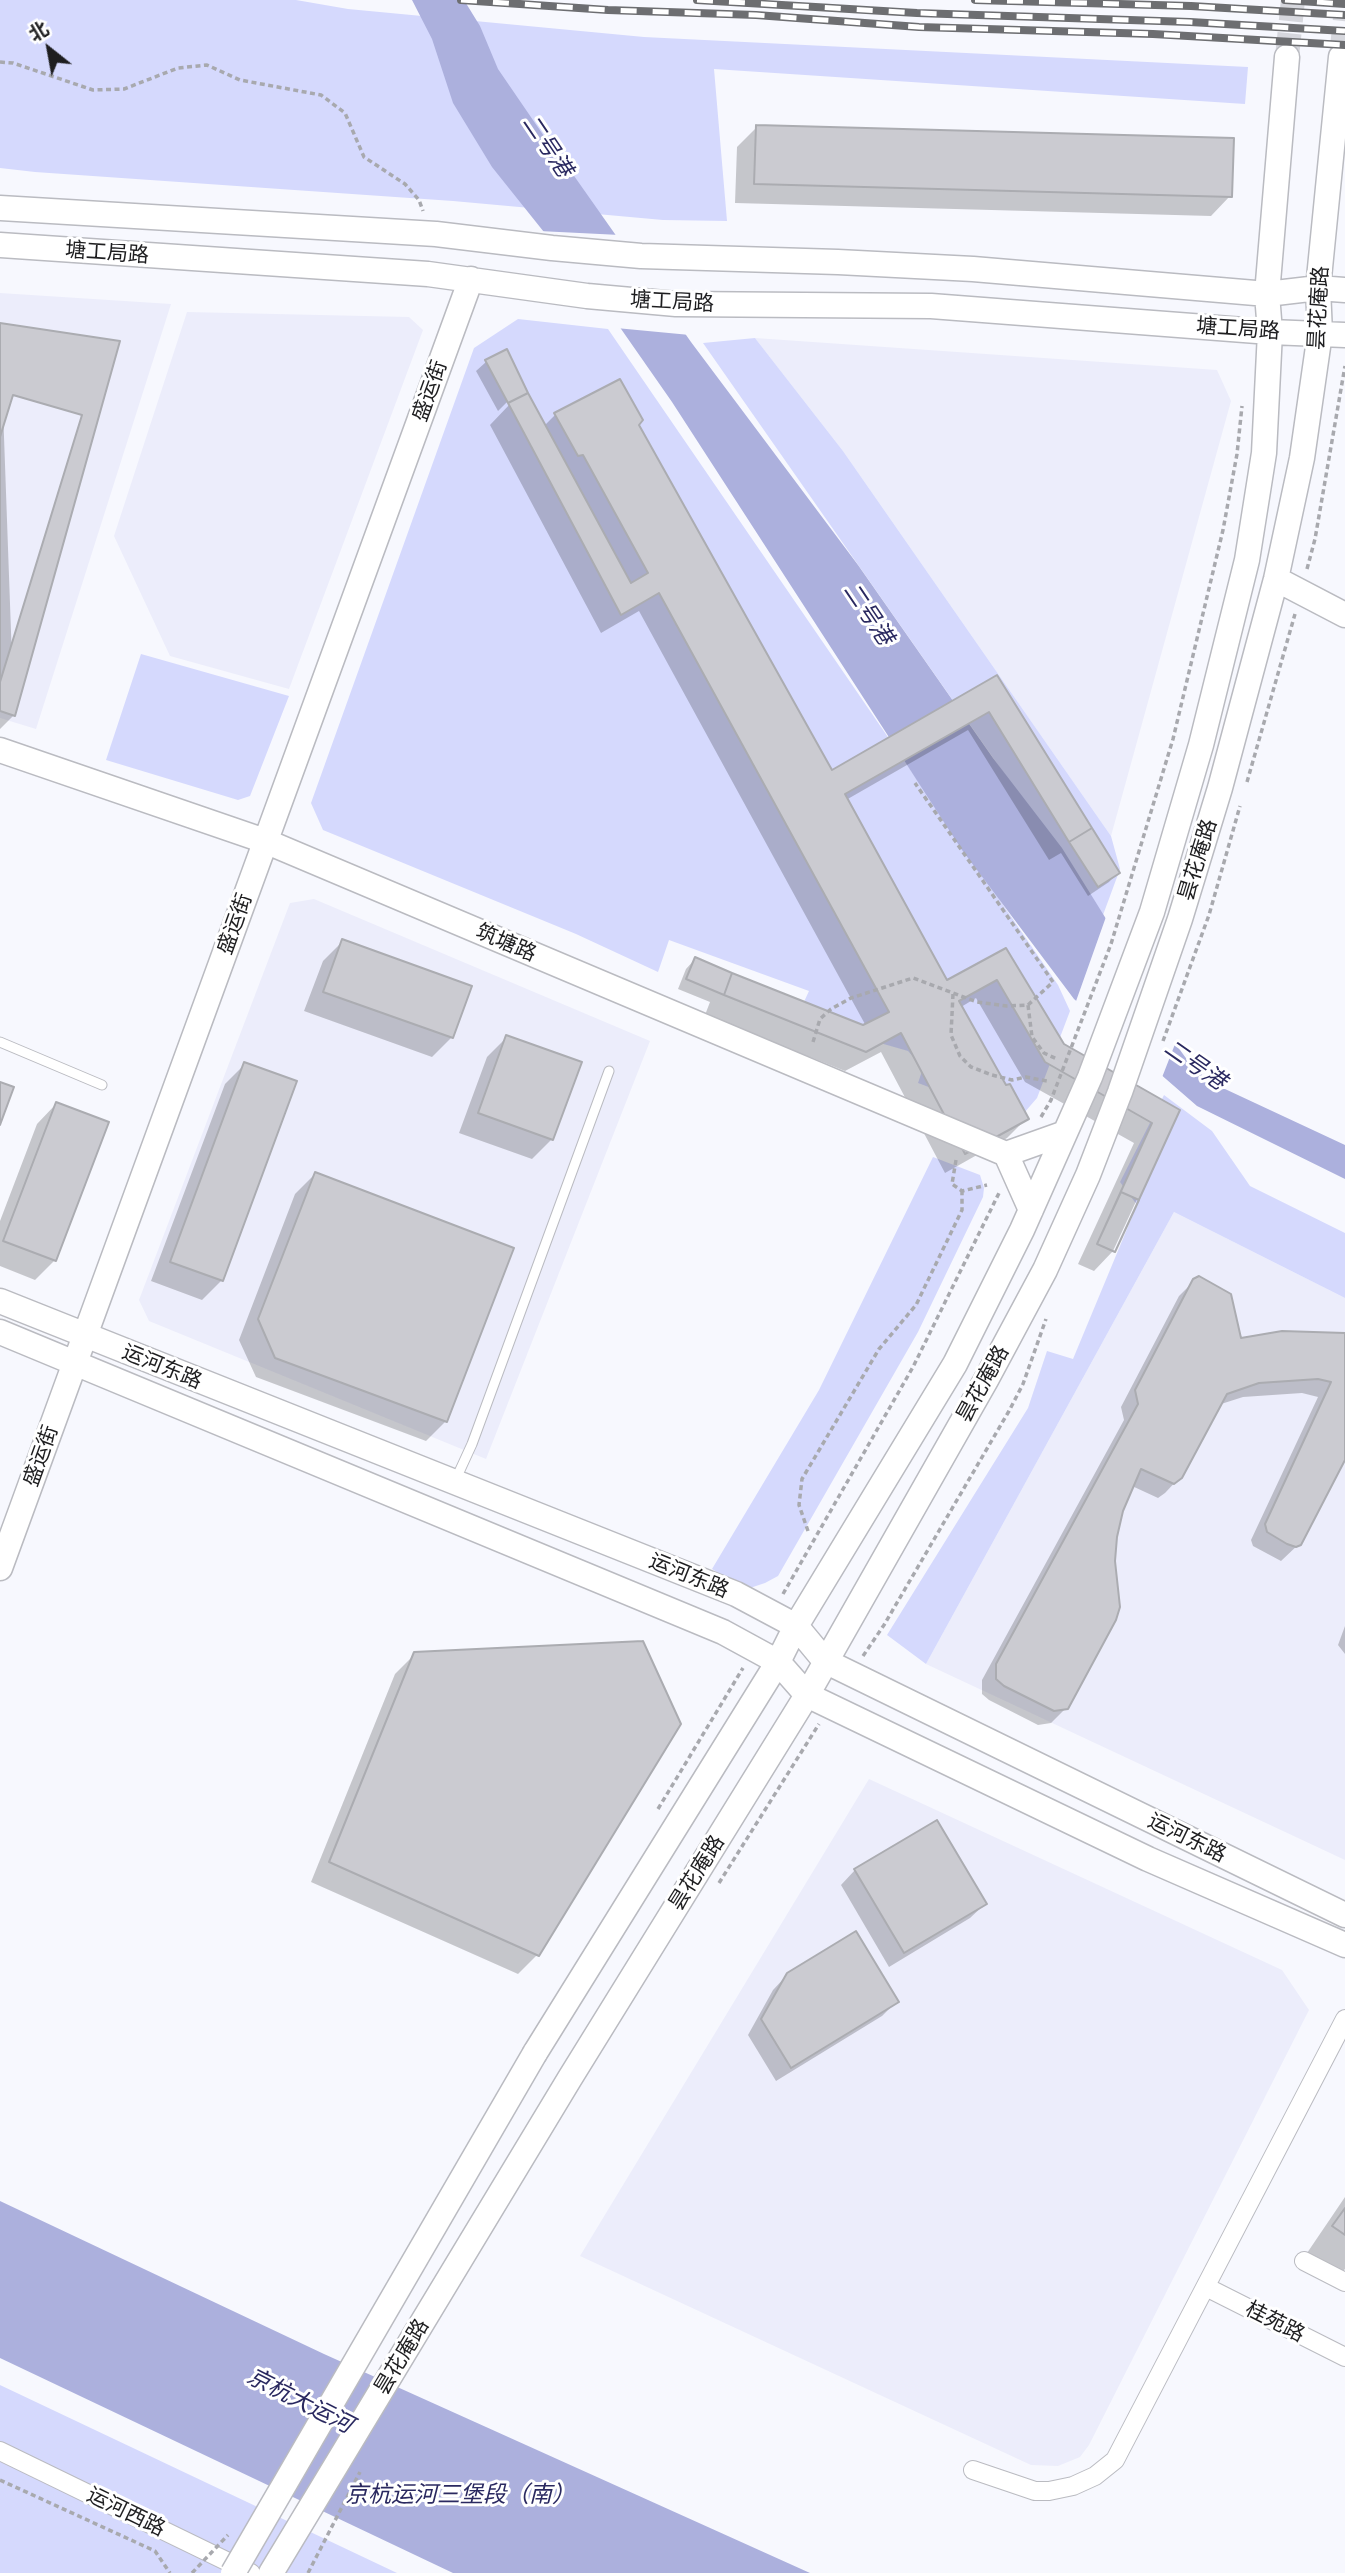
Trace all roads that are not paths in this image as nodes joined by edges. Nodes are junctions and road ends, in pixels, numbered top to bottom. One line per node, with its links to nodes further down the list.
1 (1287, 57): 8 (main road, 昙花庵路)
2 (1342, 57): 6 (main road, 昙花庵路)
3 (0, 208): 8 (main road, 塘工局路)
4 (0, 245): 5 (main road, 塘工局路)
5 (471, 279): 9 (main road, 塘工局路); 15 (main road, 盛运街)
6 (1318, 288): 7 (main road, 塘工局路); 8 (main road, 塘工局路); 10 (main road, 昙花庵路)
7 (1345, 290)
8 (1267, 294): 9 (main road, 昙花庵路)
9 (1270, 332): 10 (main road, 塘工局路); 19 (main road, 昙花庵路)
10 (1320, 333): 11 (main road, 塘工局路); 12 (main road, 昙花庵路)
11 (1345, 335)
12 (1276, 579): 13 (main road); 29 (main road, 昙花庵路)
13 (1345, 615)
14 (0, 750): 15 (main road, 筑塘路)
15 (265, 841): 20 (main road, 筑塘路); 24 (main road, 盛运街)
16 (0, 1042): 18 (lane)
17 (609, 1071): 26 (lane)
18 (102, 1085)
19 (1065, 1133): 20 (main road); 21 (main road, 昙花庵路)
20 (1014, 1156): 21 (main road)
21 (1031, 1210): 28 (main road, 昙花庵路)
22 (0, 1301): 24 (main road, 运河东路)
23 (0, 1332): 25 (main road, 运河东路)
24 (85, 1336): 25 (main road, 盛运街); 26 (main road, 运河东路)
25 (75, 1363): 27 (main road, 盛运街); 30 (main road, 运河东路)
26 (454, 1482): 28 (main road, 运河东路)
27 (0, 1568)
28 (796, 1626): 29 (main road, 运河东路); 30 (main road, 昙花庵路)
29 (825, 1661): 31 (main road, 昙花庵路); 32 (main road, 运河东路)
30 (778, 1662): 31 (main road, 运河东路); 41 (main road, 昙花庵路, bridge)
31 (807, 1695): 33 (main road, 运河东路); 43 (main road, 昙花庵路)
32 (1345, 1915)
33 (1345, 1945)
34 (1345, 2019): 37 (street)
35 (1304, 2261): 36 (street)
36 (1345, 2282)
37 (1206, 2287): 38 (street, 桂苑路); 40 (street)
38 (1345, 2357)
39 (0, 2451): 42 (street, 运河西路)
40 (973, 2470)
41 (233, 2573)
42 (251, 2573)
43 (271, 2573)

